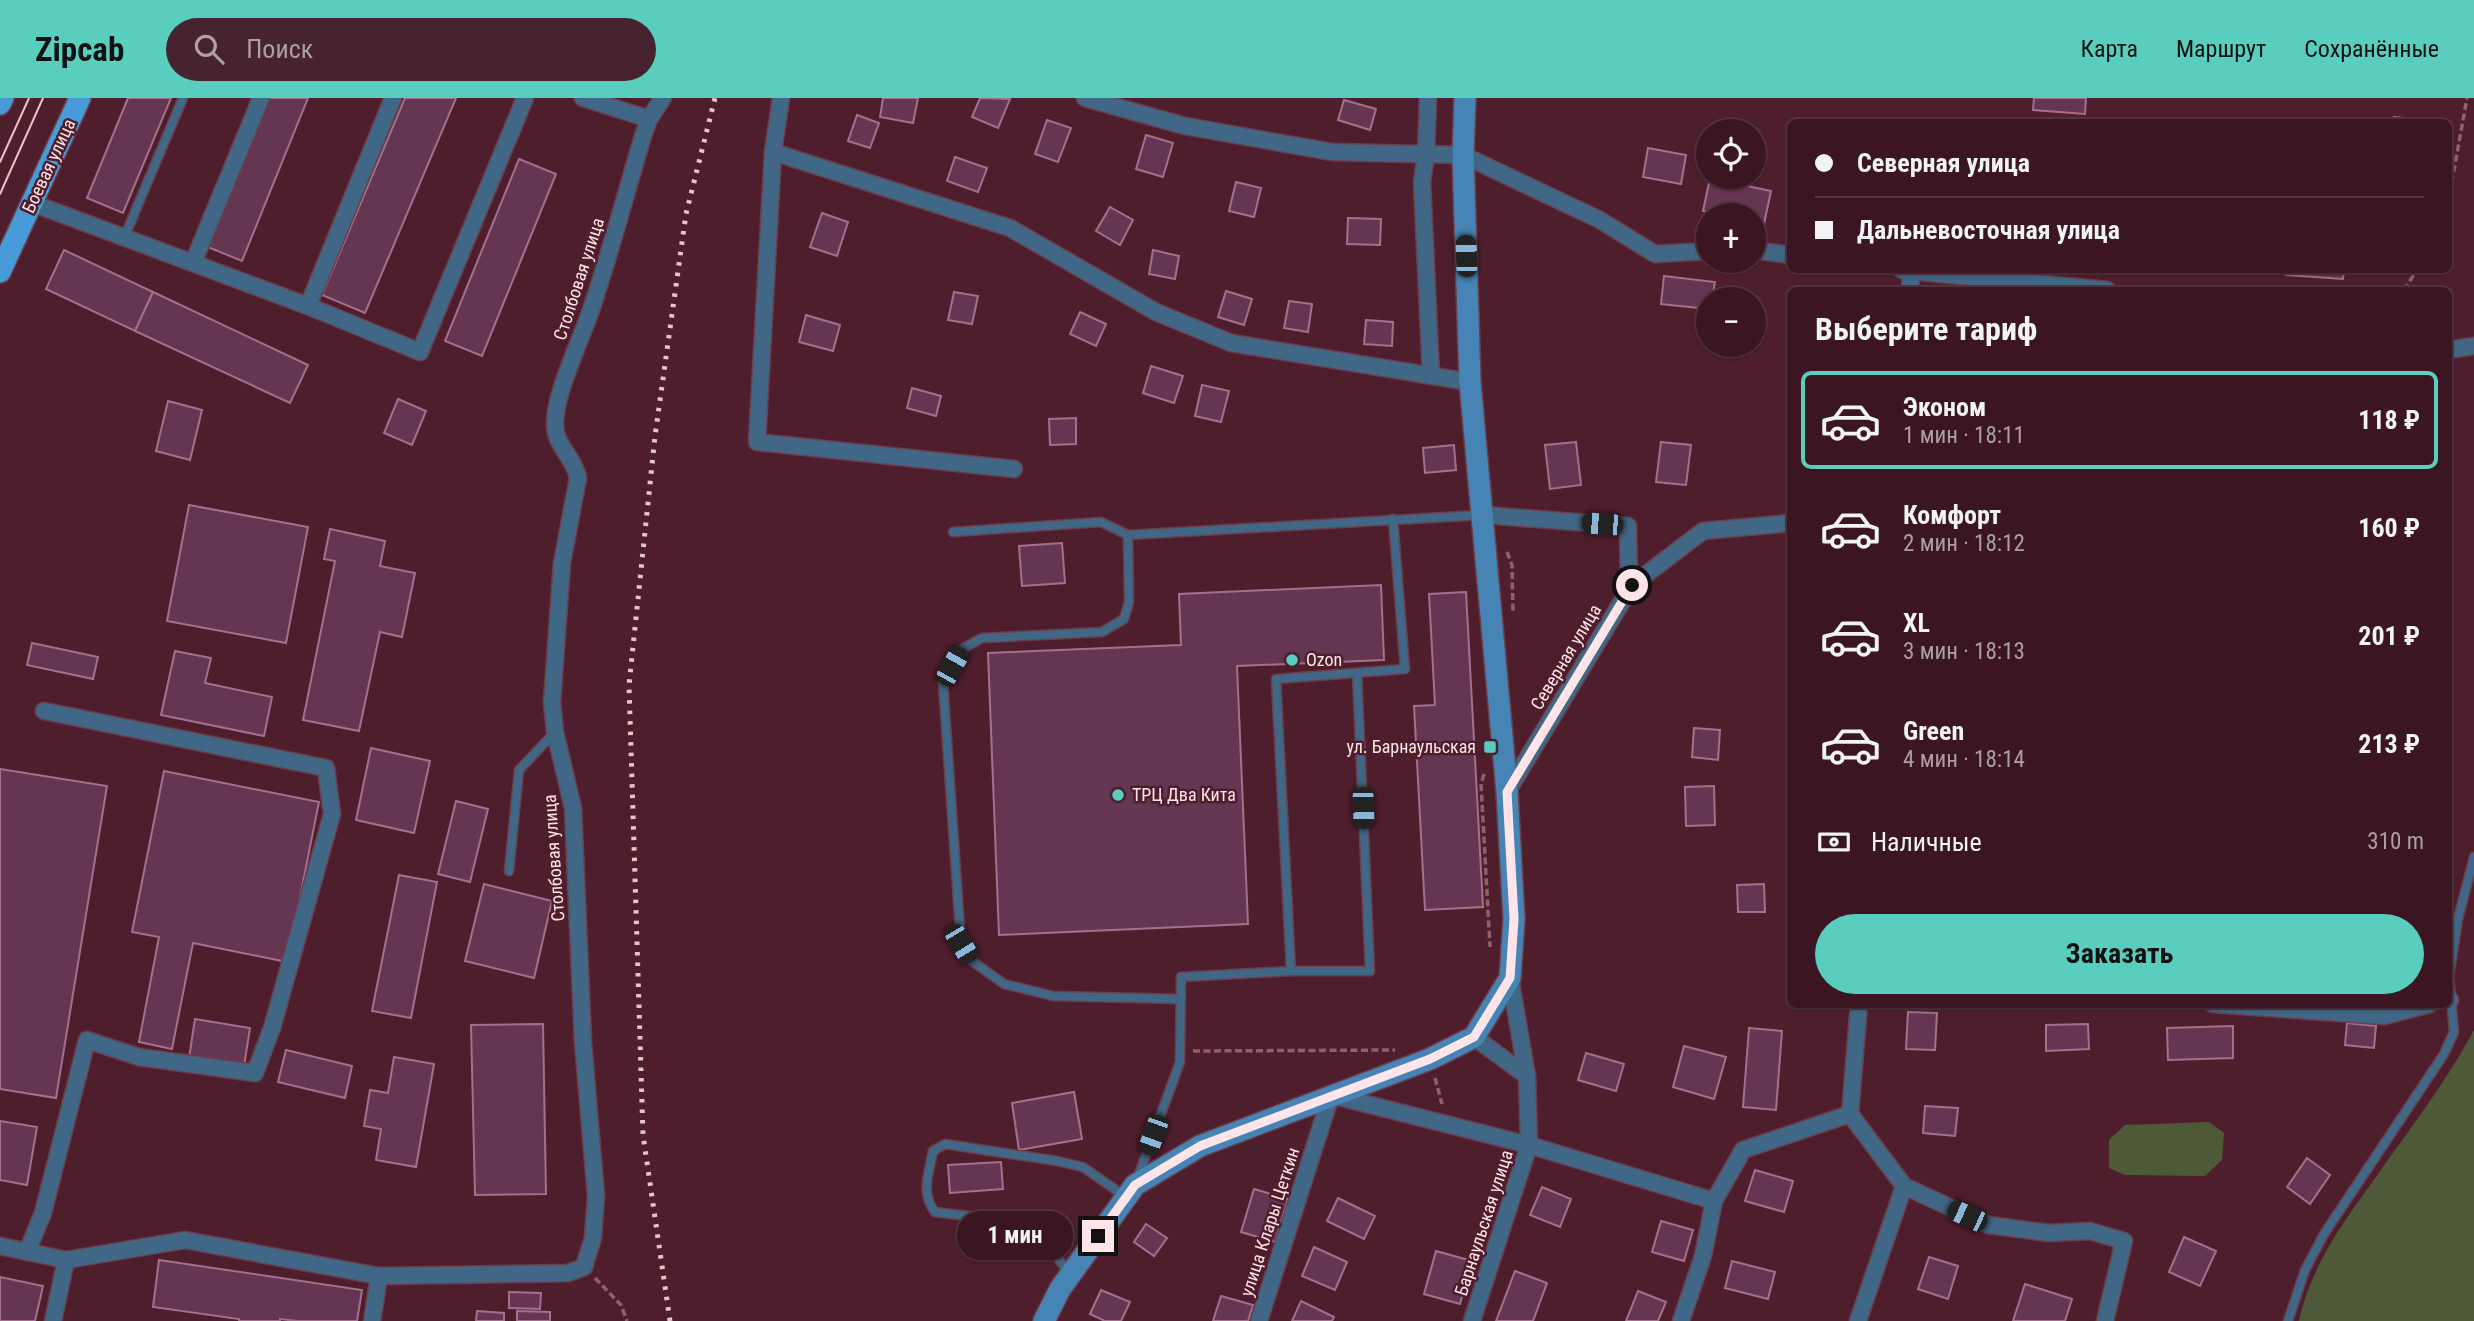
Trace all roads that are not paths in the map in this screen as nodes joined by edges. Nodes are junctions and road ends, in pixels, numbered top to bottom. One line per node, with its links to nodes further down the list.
1 (3, 98): 13 (main road)
2 (80, 98): 18 (main road, Боевая улица)
3 (183, 98): 19 (lane)
4 (261, 98): 23 (street)
5 (393, 98): 27 (street)
6 (525, 98): 27 (street)
7 (583, 98): 14 (street)
8 (663, 98): 14 (street, Столбовая улица)
9 (781, 98): 15 (street)
10 (1085, 98): 16 (street)
11 (1428, 98): 16 (street)
12 (1465, 98): 17 (street)
13 (0, 104)
14 (649, 119): 41 (street, Столбовая улица)
15 (773, 152): 30 (street); 32 (street)
16 (1426, 154): 17 (street); 30 (street)
17 (1463, 155): 20 (street); 31 (street)
18 (32, 203): 19 (street); 24 (main road, Боевая улица)
19 (124, 238): 23 (street)
20 (1696, 252)
21 (1766, 252): 22 (street)
22 (1787, 255)
23 (193, 263): 27 (street)
24 (0, 272)
25 (1937, 273): 26 (street)
26 (2077, 287)
27 (308, 306)
28 (2474, 346): 29 (street)
29 (2452, 349)
30 (1431, 376): 31 (street)
31 (1470, 382): 33 (street)
32 (1014, 469)
33 (1483, 515): 34 (lane); 38 (street); 42 (street)
34 (1392, 519): 37 (lane); 39 (lane)
35 (1787, 523): 38 (street, Северная улица)
36 (953, 532): 37 (lane)
37 (1128, 535): 48 (lane)
38 (1629, 590): 42 (street, Северная улица)
39 (1357, 673): 46 (lane); 46 (lane)
40 (44, 711): 62 (street)
41 (555, 732): 44 (lane); 65 (street, Столбовая улица)
42 (1507, 792): 47 (street)
43 (2474, 857): 45 (lane)
44 (509, 871)
45 (2452, 956)
46 (1291, 971): 48 (lane)
47 (1510, 978): 53 (street); 54 (street, Барнаульская улица)
48 (1181, 999): 59 (lane)
49 (1859, 1008): 56 (street)
50 (2270, 1008): 51 (street)
51 (2415, 1008)
52 (2450, 1008): 74 (lane)
53 (1474, 1037): 54 (street); 55 (street)
54 (1527, 1076): 57 (street, Барнаульская улица)
55 (1331, 1095): 57 (street); 59 (street); 69 (street, улица Клары Цеткин)
56 (1850, 1114): 58 (street); 60 (street)
57 (1529, 1145): 60 (street); 70 (street, Барнаульская улица)
58 (1904, 1186): 72 (street); 73 (street)
59 (1131, 1191): 64 (street); 64 (lane)
60 (1714, 1201): 71 (street)
61 (0, 1246): 62 (street)
62 (27, 1252): 63 (street)
63 (66, 1260): 65 (street); 66 (street)
64 (1070, 1275): 68 (street)
65 (379, 1276): 67 (street)
66 (53, 1321)
67 (372, 1321)
68 (1044, 1321)
69 (1259, 1321)
70 (1472, 1321)
71 (1681, 1321)
72 (1858, 1321)
73 (2105, 1321)
74 (2288, 1321)

